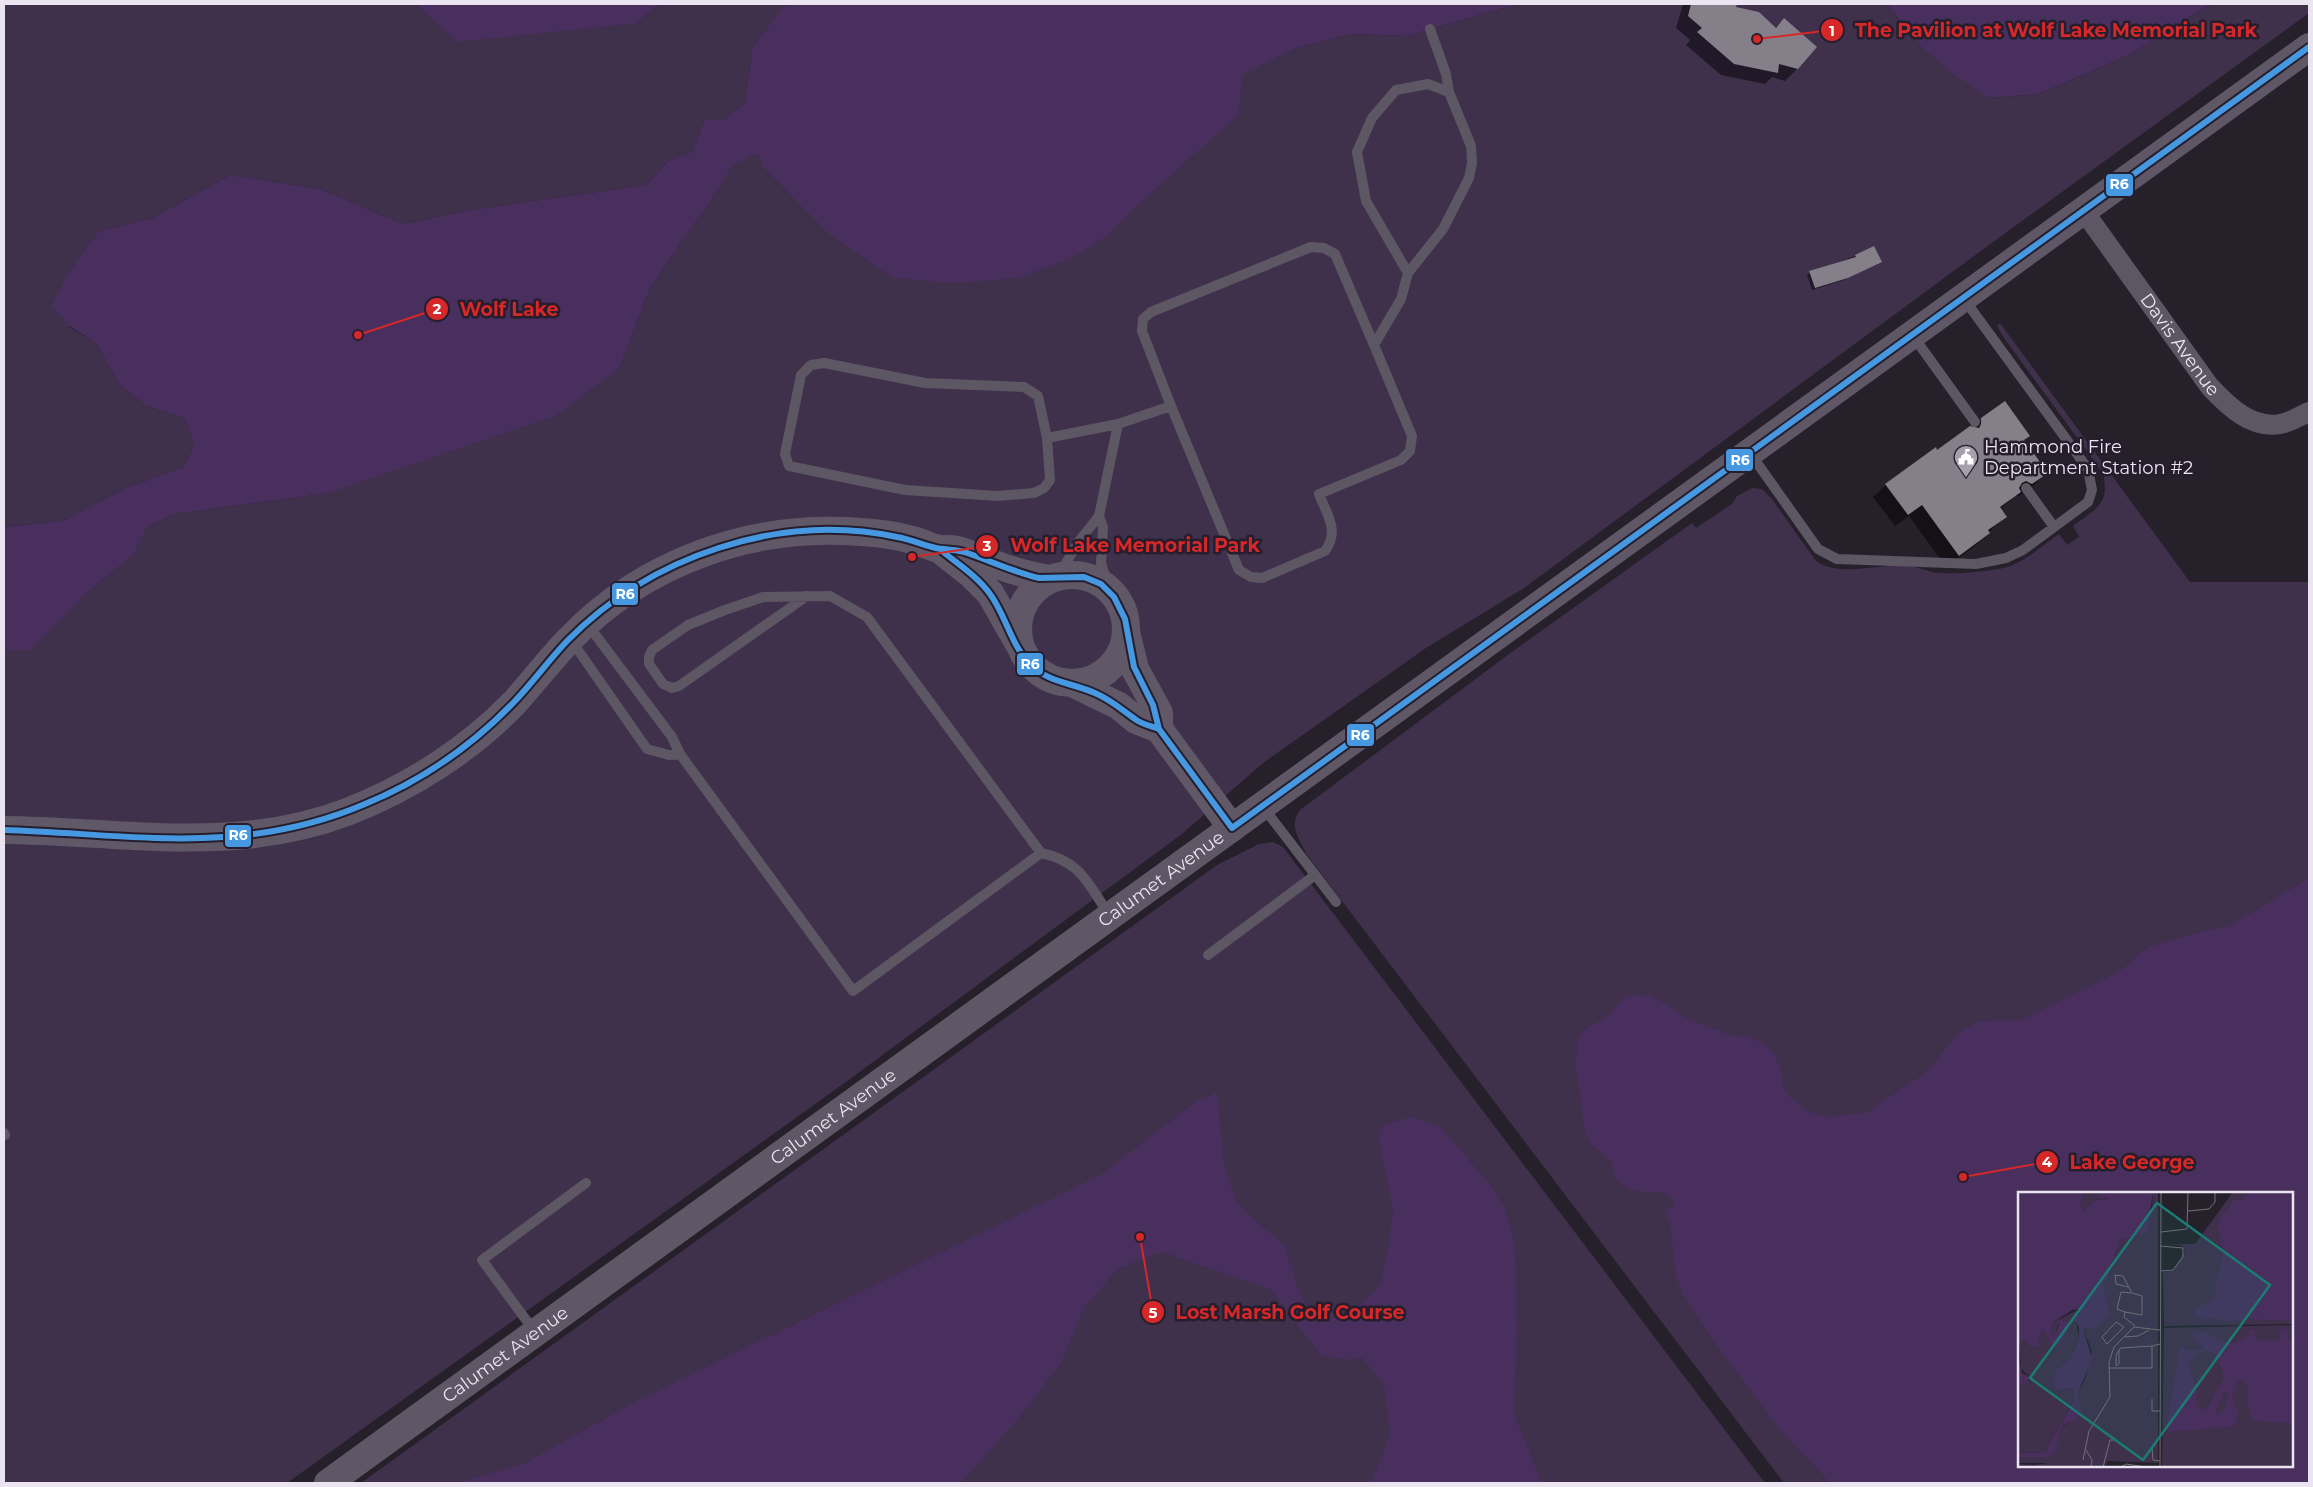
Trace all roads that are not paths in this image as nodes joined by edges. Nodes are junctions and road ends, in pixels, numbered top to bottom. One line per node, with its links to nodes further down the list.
1 (1430, 29): 3 (lane)
2 (2309, 47): 4 (main road, Calumet Avenue)
3 (1450, 92): 5 (lane); 5 (lane)
4 (2083, 210): 6 (main road, Calumet Avenue); 10 (street, Davis Avenue)
5 (1408, 273): 8 (lane)
6 (1962, 298): 7 (main road, Calumet Avenue); 17 (lane)
7 (1912, 334): 11 (lane); 14 (main road, Calumet Avenue)
8 (1374, 345): 9 (lane); 9 (lane)
9 (1171, 406): 12 (lane)
10 (2309, 412)
11 (1976, 422)
12 (1118, 424): 13 (lane); 16 (lane)
13 (1047, 438): 13 (lane)
14 (1749, 452): 17 (lane); 28 (main road, Calumet Avenue)
15 (2026, 488): 17 (lane)
16 (1099, 516): 19 (lane); 20 (lane)
17 (2054, 527)
18 (939, 549): 19 (main road); 22 (main road); 24 (main road)
19 (1054, 578): 20 (main road); 24 (main road)
20 (1110, 591): 23 (main road)
21 (807, 596): 21 (lane); 31 (lane)
22 (578, 631): 27 (lane); 27 (lane); 30 (main road)
23 (1126, 632): 25 (main road); 26 (main road)
24 (1019, 645): 25 (main road)
25 (1074, 684): 26 (main road)
26 (1159, 729): 29 (main road)
27 (680, 754): 31 (lane)
28 (1262, 807): 29 (main road, Calumet Avenue); 32 (lane)
29 (1232, 828): 34 (main road, Calumet Avenue)
30 (4, 830)
31 (1041, 853): 34 (lane)
32 (1315, 875): 33 (lane); 35 (lane)
33 (1336, 902)
34 (1110, 916): 37 (main road, Calumet Avenue)
35 (1208, 955)
36 (586, 1183): 37 (lane)
37 (535, 1333): 38 (main road, Calumet Avenue)
38 (328, 1483)

